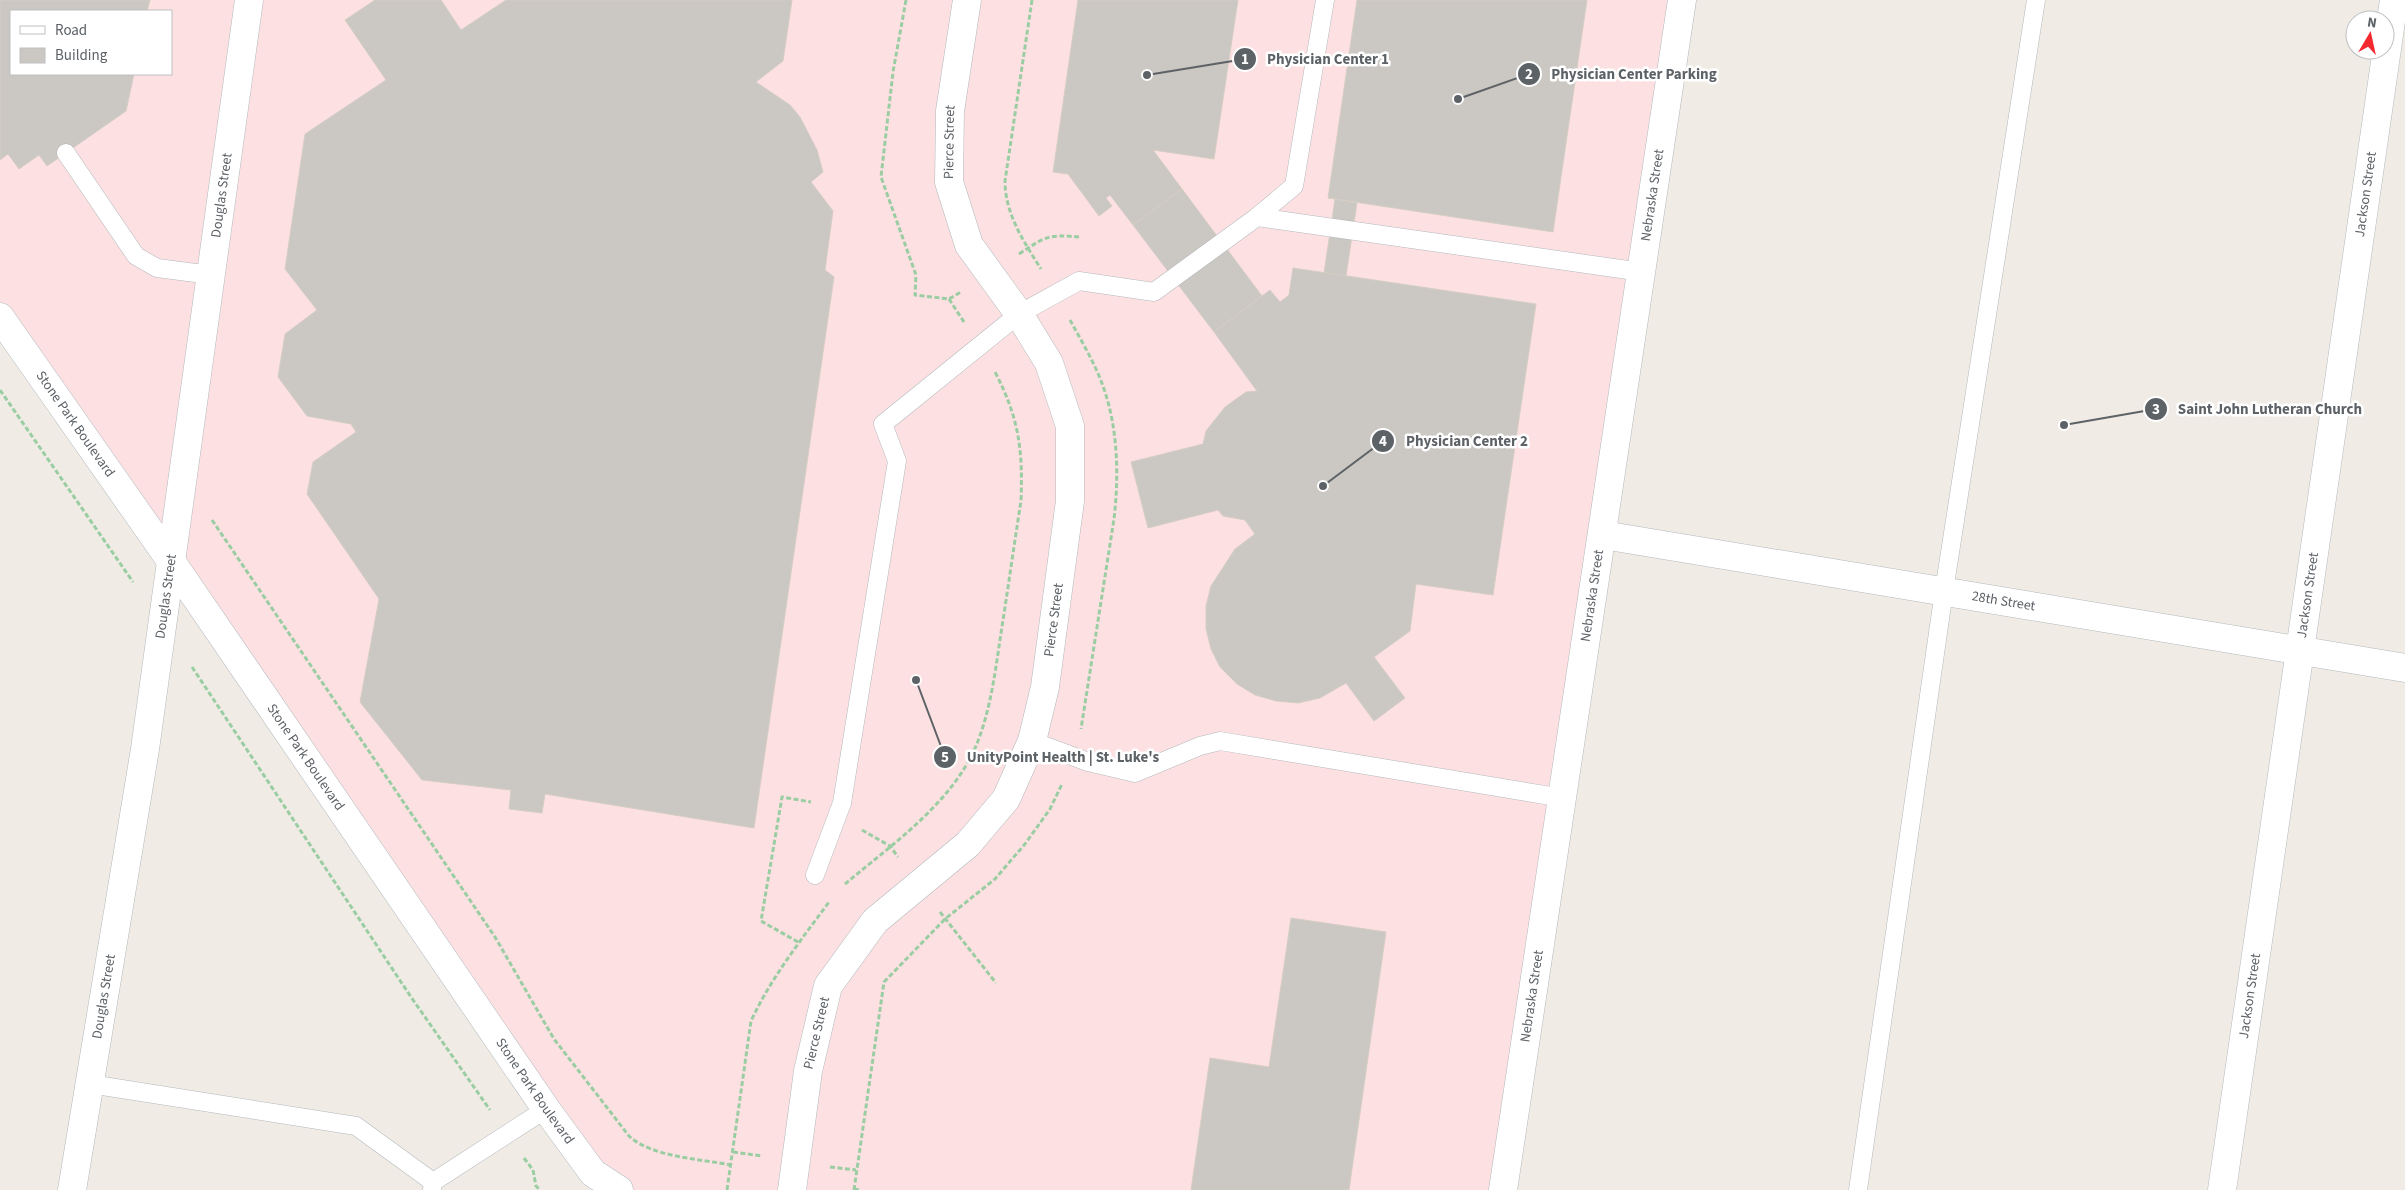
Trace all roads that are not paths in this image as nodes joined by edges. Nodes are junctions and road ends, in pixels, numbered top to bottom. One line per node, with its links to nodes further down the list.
1 (249, 0): 10 (street, Douglas Street)
2 (967, 0): 11 (street, Pierce Street)
3 (1325, 0): 8 (lane)
4 (1682, 0): 9 (street, Nebraska Street)
5 (2036, 0): 15 (lane)
6 (2394, 0): 16 (street, Jackson Street)
7 (66, 153): 10 (lane)
8 (1257, 217): 9 (lane); 11 (lane)
9 (1642, 272): 13 (street, Nebraska Street)
10 (210, 274): 14 (street, Douglas Street)
11 (1019, 314): 18 (street, Pierce Street); 20 (lane)
12 (0, 316): 14 (street, Stone Park Boulevard)
13 (1603, 535): 15 (street, 28th Street); 19 (street, Nebraska Street)
14 (170, 561): 21 (street, Douglas Street); 22 (street, Stone Park Boulevard)
15 (1944, 591): 16 (street, 28th Street); 28 (lane)
16 (2299, 650): 17 (street, 28th Street); 29 (street, Jackson Street)
17 (2405, 668)
18 (1032, 741): 19 (lane); 26 (street, Pierce Street)
19 (1562, 798): 27 (street, Nebraska Street)
20 (815, 875)
21 (90, 1084): 23 (lane); 24 (street, Douglas Street)
22 (546, 1109): 23 (lane); 25 (street, Stone Park Boulevard)
23 (433, 1186)
24 (72, 1190)
25 (619, 1190)
26 (792, 1190)
27 (1503, 1190)
28 (1858, 1190)
29 (2222, 1190)

